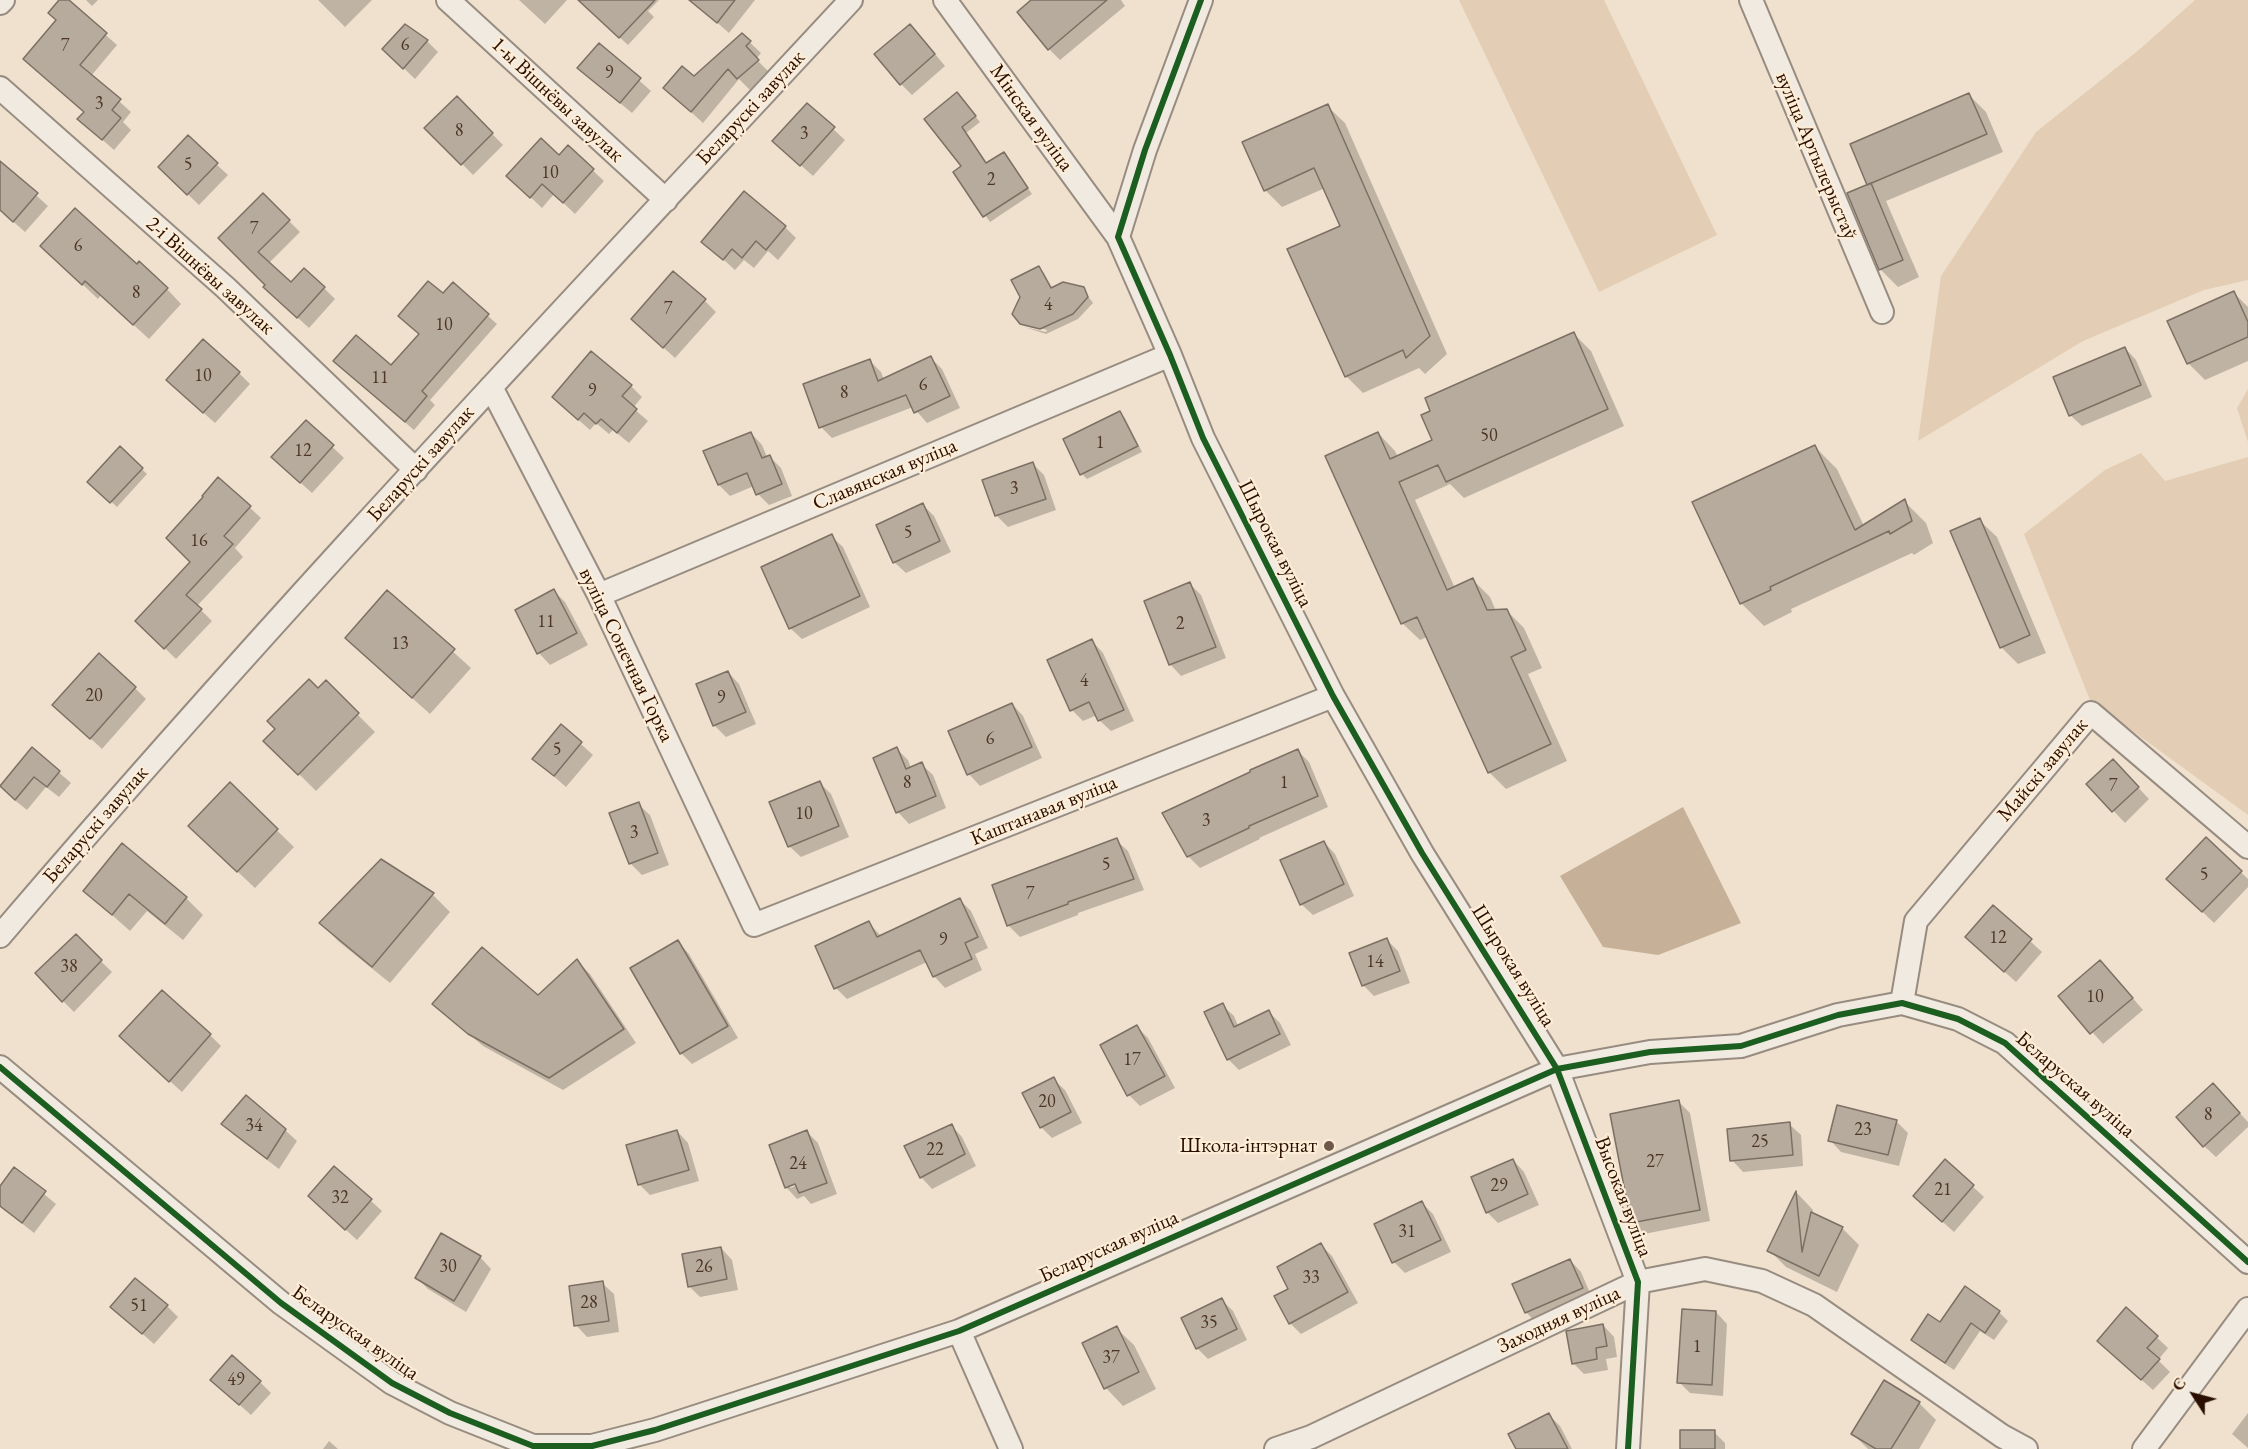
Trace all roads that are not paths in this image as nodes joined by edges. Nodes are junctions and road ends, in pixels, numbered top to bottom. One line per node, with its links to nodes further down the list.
1 (448, 0): 7 (street, 1-ы Вішнёвы завулак)
2 (851, 0): 7 (street, Беларускі завулак)
3 (945, 0): 8 (street, Мінская вуліца)
4 (1201, 0): 8 (street)
5 (1751, 0): 9 (street, вуліца Артылерыстаў)
6 (0, 88): 12 (street, 2-і Вішнёвы завулак)
7 (666, 200): 11 (street, Беларускі завулак)
8 (1118, 237): 10 (street, Шырокая вуліца)
9 (1882, 312)
10 (1170, 354): 13 (street, Славянская вуліца); 14 (street, Шырокая вуліца)
11 (491, 387): 12 (street, Беларускі завулак); 13 (street, вуліца Сонечная Горка)
12 (416, 470): 17 (street, Беларускі завулак)
13 (599, 595): 16 (street, вуліца Сонечная Горка)
14 (1333, 696): 16 (street, Каштанавая вуліца); 20 (street, Шырокая вуліца)
15 (2248, 847): 18 (street, Майскі завулак)
16 (754, 926)
17 (0, 936)
18 (1902, 1003): 20 (street, Беларуская вуліца); 21 (street, Беларуская вуліца)
19 (0, 1067): 25 (street, Беларуская вуліца)
20 (1557, 1069): 22 (street, Высокая вуліца); 24 (street, Беларуская вуліца)
21 (2248, 1262)
22 (1638, 1282): 27 (street, Заходняя вуліца); 28 (street, Высокая вуліца); 29 (street, Заходняя вуліца)
23 (2248, 1310): 30 (street)
24 (959, 1331): 25 (street, Беларуская вуліца); 26 (street)
25 (532, 1447)
26 (1011, 1449)
27 (1276, 1449)
28 (1628, 1449)
29 (2026, 1449)
30 (2144, 1449)

